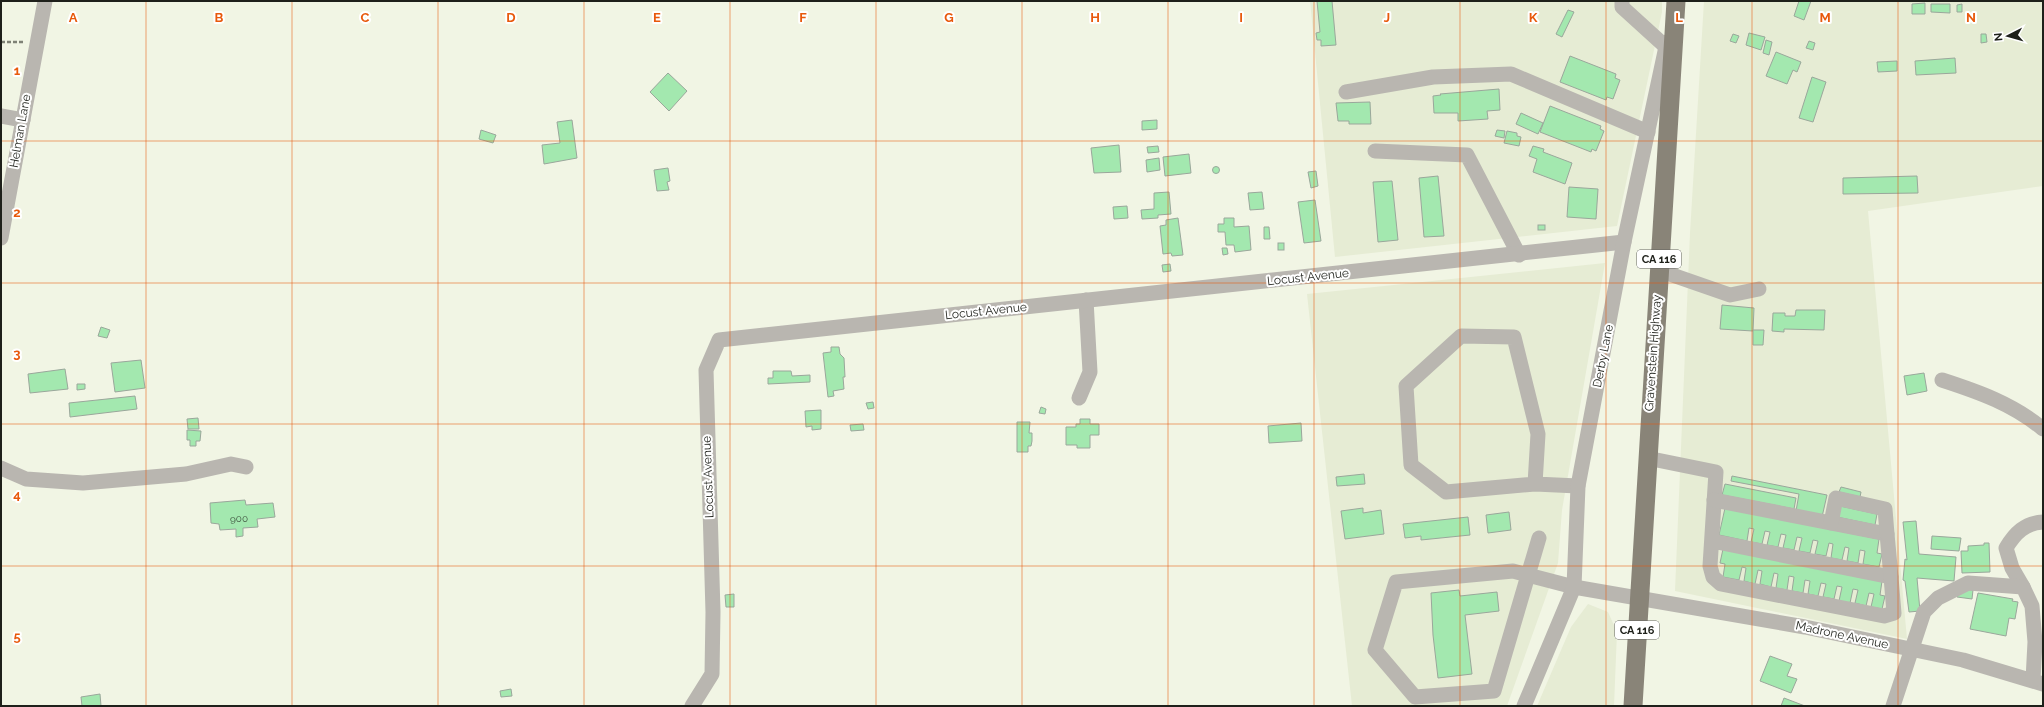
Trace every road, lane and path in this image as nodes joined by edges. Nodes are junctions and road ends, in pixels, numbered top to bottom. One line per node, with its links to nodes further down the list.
1 (45, 1): 5 (street, Helman Lane)
2 (1622, 1): 6 (street)
3 (1675, 1): 6 (street, Derby Lane); 16 (main road, Gravenstein Highway / CA 116)
4 (1, 42): 5 (path)
5 (36, 44): 9 (street, Helman Lane)
6 (1666, 47): 10 (street, Derby Lane)
7 (1346, 92): 10 (street)
8 (1, 116): 9 (street)
9 (23, 120): 12 (street, Helman Lane)
10 (1648, 132): 14 (street, Derby Lane)
11 (1374, 151): 15 (street)
12 (4, 205): 13 (street, Helman Lane)
13 (1, 238)
14 (1624, 242): 15 (street, Locust Avenue); 26 (street, Derby Lane)
15 (1519, 255): 18 (street, Locust Avenue)
16 (1658, 270): 17 (street); 22 (main road, Gravenstein Highway / CA 116)
17 (1759, 289)
18 (1086, 300): 20 (street); 43 (street, Locust Avenue)
19 (1942, 380): 21 (street)
20 (1079, 398)
21 (2043, 429)
22 (1647, 458): 27 (street); 37 (main road, Gravenstein Highway / CA 116)
23 (246, 467): 24 (street)
24 (1, 468)
25 (1535, 484): 25 (street); 26 (street)
26 (1578, 486): 35 (street, Derby Lane)
27 (1714, 500): 29 (street); 32 (street)
28 (2043, 522): 36 (street)
29 (1831, 523): 30 (street); 30 (street)
30 (1887, 534): 34 (street)
31 (1539, 538): 33 (street)
32 (1712, 541): 34 (street); 38 (street)
33 (1528, 574): 33 (street); 35 (street, Madrone Avenue)
34 (1891, 577): 38 (street)
35 (1574, 587): 37 (street, Madrone Avenue); 44 (street, Derby Lane)
36 (2023, 587): 40 (street); 41 (street)
37 (1638, 599): 39 (street, Madrone Avenue); 42 (main road, Gravenstein Highway / CA 116)
38 (1810, 602): 39 (street)
39 (1805, 627): 40 (street, Madrone Avenue)
40 (1912, 650): 41 (street, Madrone Avenue); 45 (street)
41 (2038, 682)
42 (1637, 704)
43 (692, 706)
44 (1524, 706)
45 (1893, 706)

